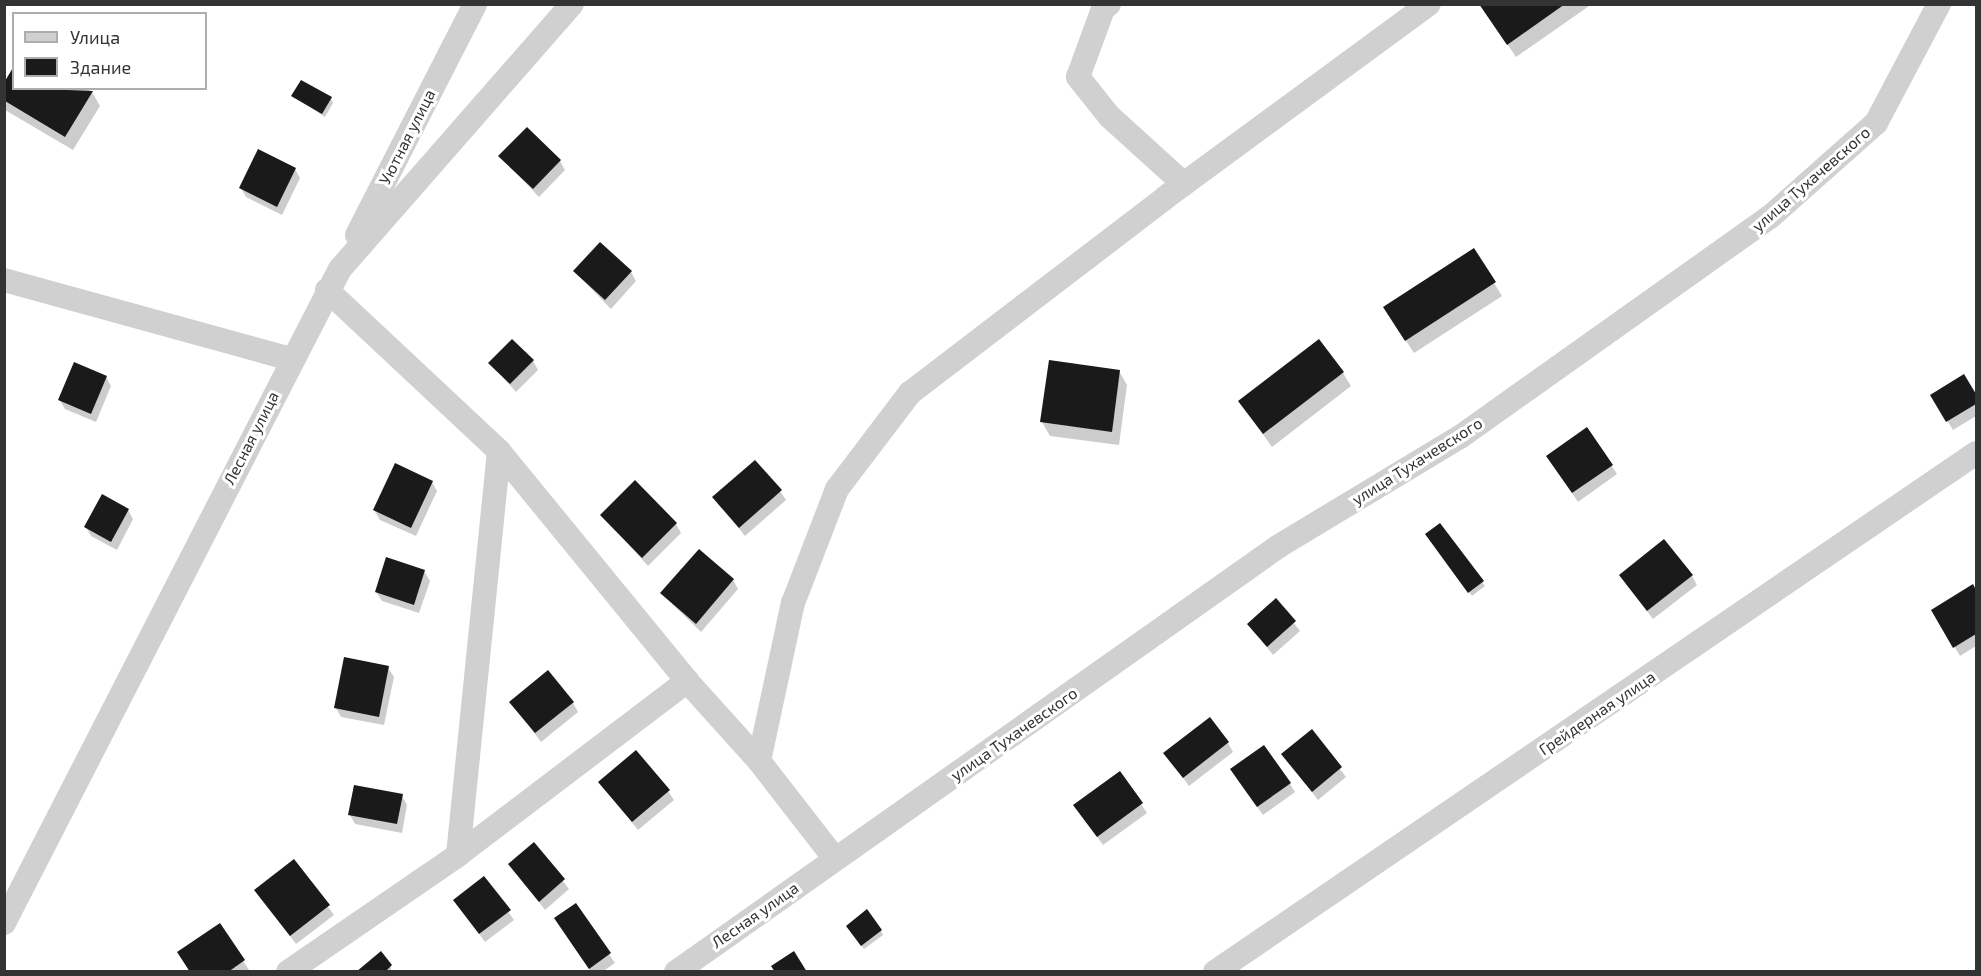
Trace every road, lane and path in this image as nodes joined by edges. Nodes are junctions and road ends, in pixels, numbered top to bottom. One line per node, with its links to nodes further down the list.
1 (475, 4): 7 (street, Уютная улица)
2 (572, 4): 7 (street, Лесная улица)
3 (1109, 4): 6 (street)
4 (1429, 4): 6 (street)
5 (1939, 4): 16 (street, улица Тухачевского)
6 (1184, 184): 14 (street)
7 (340, 269): 9 (street, Лесная улица)
8 (4, 280): 10 (street)
9 (327, 290): 10 (street, Лесная улица); 11 (street)
10 (291, 359): 17 (street, Лесная улица)
11 (499, 451): 13 (street); 15 (street)
12 (1977, 453): 20 (street, Грейдерная улица)
13 (687, 681): 14 (street); 15 (street)
14 (759, 760): 16 (street)
15 (458, 855): 18 (street)
16 (835, 859): 19 (street, Лесная улица)
17 (4, 923)
18 (288, 972)
19 (676, 972)
20 (1215, 972)

